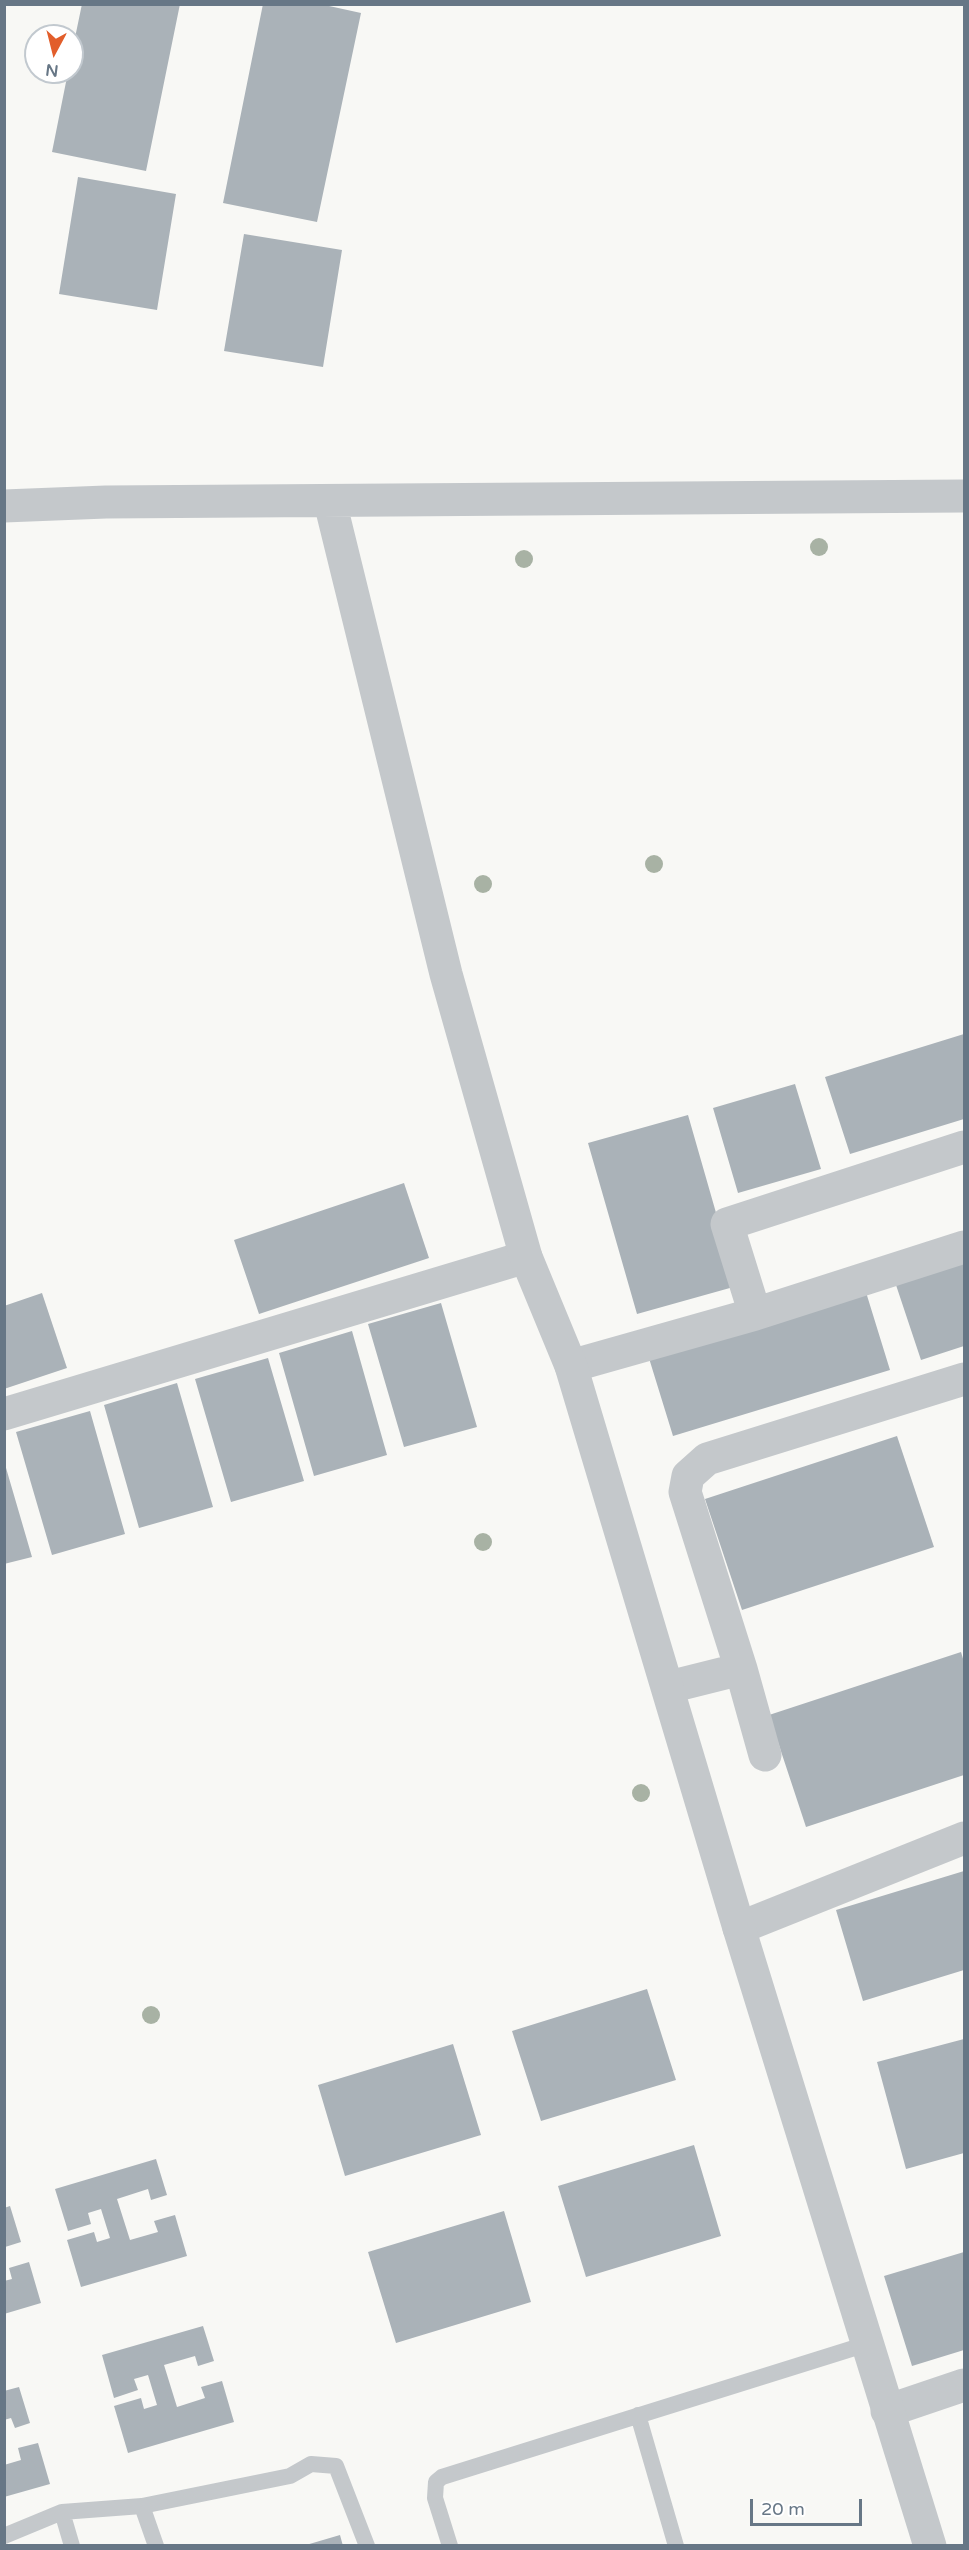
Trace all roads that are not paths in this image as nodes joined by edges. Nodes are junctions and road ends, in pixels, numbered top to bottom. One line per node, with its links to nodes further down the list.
1 (964, 496): 2 (street)
2 (330, 502): 3 (street); 6 (street)
3 (4, 506)
4 (964, 1147): 7 (street)
5 (964, 1247): 7 (street)
6 (526, 1257): 8 (street); 10 (street)
7 (754, 1314): 8 (street)
8 (572, 1366): 12 (street)
9 (964, 1378): 11 (street)
10 (4, 1414)
11 (741, 1670): 12 (street); 13 (street)
12 (669, 1687): 15 (street)
13 (765, 1755)
14 (964, 1838): 15 (street)
15 (739, 1928): 16 (street)
16 (867, 2344): 18 (street); 19 (lane)
17 (964, 2385): 18 (street)
18 (887, 2411): 28 (street)
19 (638, 2415): 26 (lane); 27 (lane)
20 (142, 2506): 21 (lane); 24 (lane); 25 (lane)
21 (62, 2512): 22 (lane); 23 (lane)
22 (4, 2536)
23 (72, 2546)
24 (156, 2546)
25 (367, 2546)
26 (450, 2546)
27 (676, 2546)
28 (930, 2546)

